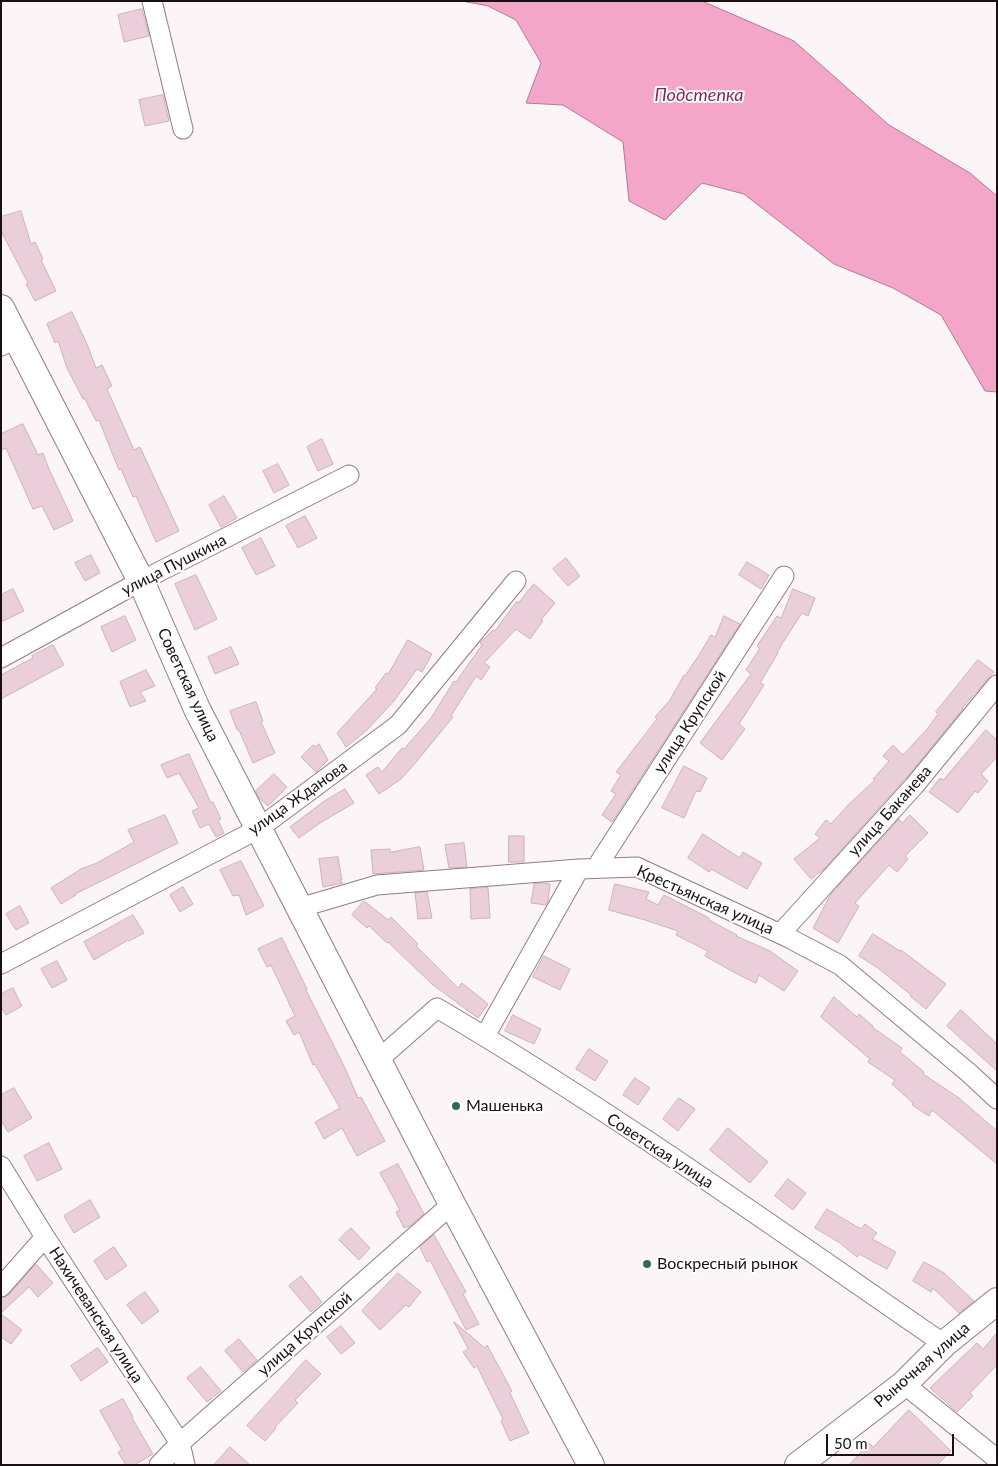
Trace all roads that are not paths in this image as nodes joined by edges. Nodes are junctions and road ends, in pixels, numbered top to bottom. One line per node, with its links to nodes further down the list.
1 (152, 1): 2 (street)
2 (183, 129)
3 (1, 308): 4 (street, Советская улица)
4 (8, 342): 7 (street, Советская улица)
5 (349, 475): 7 (street, улица Пушкина)
6 (784, 576): 12 (street, улица Крупской)
7 (141, 581): 9 (street, улица Пушкина); 11 (street, Советская улица)
8 (516, 581): 11 (street, улица Жданова)
9 (1, 658)
10 (997, 685): 14 (street, улица Баканева)
11 (258, 828): 13 (street, Советская улица); 15 (street, улица Жданова)
12 (588, 868): 13 (street, Крестьянская улица); 14 (street, Крестьянская улица); 16 (street, улица Крупской)
13 (299, 908): 17 (street, Советская улица)
14 (780, 934): 18 (street, Крестьянская улица)
15 (1, 964)
16 (485, 1036): 17 (street, Советская улица); 24 (street, Советская улица)
17 (378, 1060): 20 (street, Советская улица)
18 (997, 1100)
19 (1, 1166): 21 (street, Нахичеванская улица)
20 (452, 1204): 26 (street, улица Крупской); 30 (street, Советская улица)
21 (45, 1237): 22 (street); 26 (street, Нахичеванская улица)
22 (1, 1286)
23 (997, 1301): 24 (street, Рыночная улица)
24 (944, 1344): 25 (street, Рыночная улица)
25 (904, 1384): 27 (street); 31 (street, Рыночная улица)
26 (180, 1443): 28 (street, улица Крупской); 29 (street, Нахичеванская улица)
27 (997, 1459)
28 (159, 1465)
29 (185, 1465)
30 (591, 1465)
31 (798, 1465)

